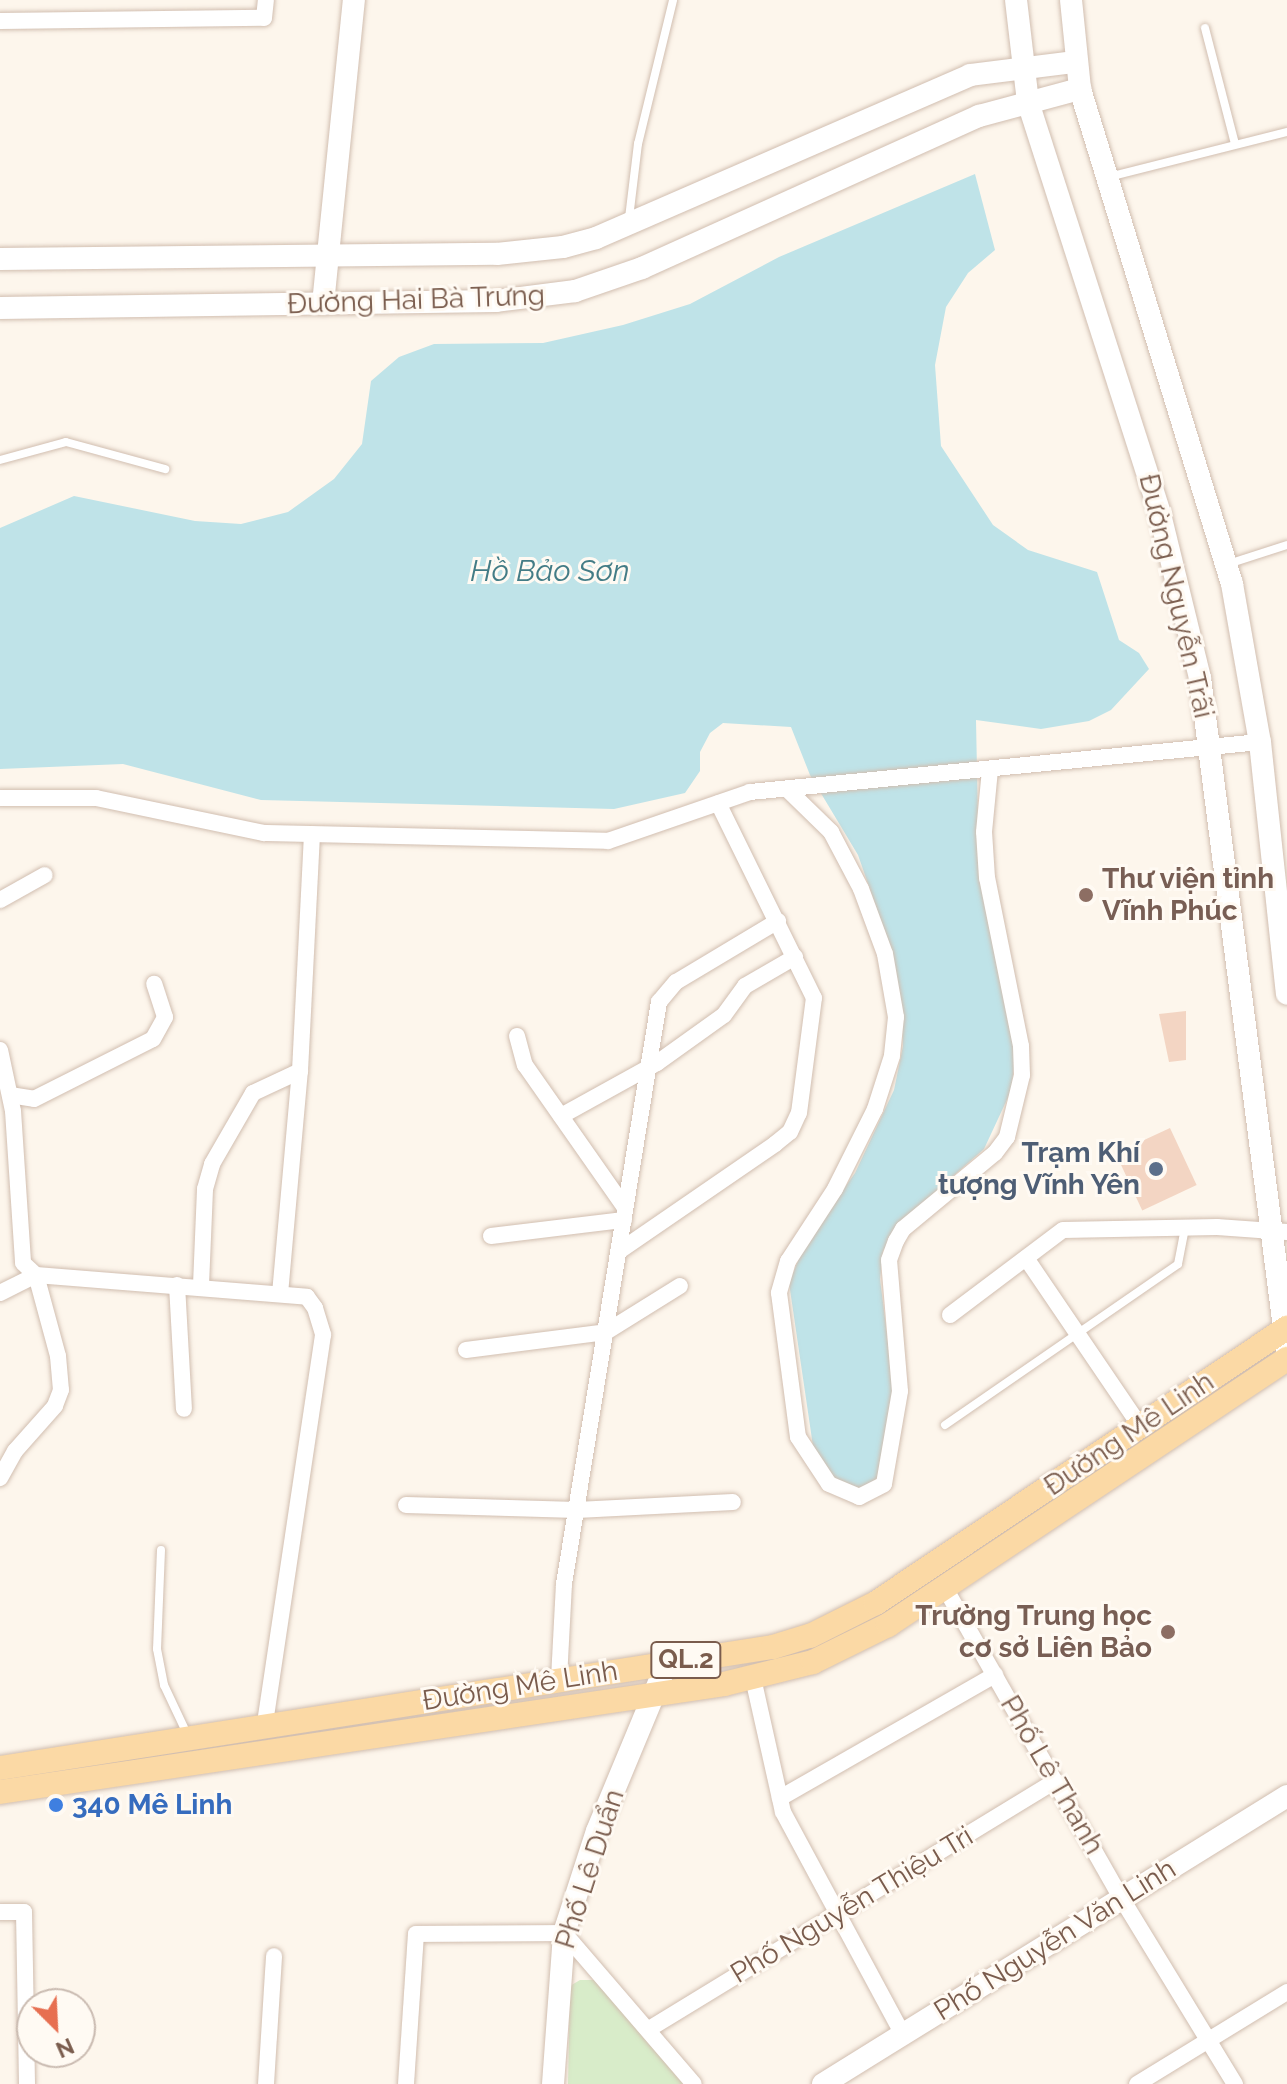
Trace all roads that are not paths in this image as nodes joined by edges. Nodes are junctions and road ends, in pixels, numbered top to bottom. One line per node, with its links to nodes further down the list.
1 (266, 0): 6 (street)
2 (354, 0): 16 (main road)
3 (673, 0): 15 (lane)
4 (1016, 0): 9 (main road, Đường Nguyễn Trãi)
5 (1071, 0): 8 (main road, Đường Nguyễn Trãi)
6 (0, 21)
7 (1205, 28): 13 (lane)
8 (1074, 62): 9 (main road, Đường Hai Bà Trưng); 10 (main road, Đường Nguyễn Trãi)
9 (1020, 66): 11 (main road, Đường Nguyễn Trãi); 15 (main road, Đường Hai Bà Trưng)
10 (1080, 89): 11 (main road, Đường Hai Bà Trưng); 14 (main road, Đường Nguyễn Trãi)
11 (1028, 102): 18 (main road, Đường Hai Bà Trưng); 25 (main road, Đường Nguyễn Trãi)
12 (1287, 132): 13 (lane)
13 (1235, 144): 14 (lane)
14 (1108, 177): 23 (main road, Đường Nguyễn Trãi)
15 (628, 223): 16 (main road, Đường Hai Bà Trưng)
16 (326, 255): 17 (main road, Đường Hai Bà Trưng); 18 (main road)
17 (0, 259)
18 (323, 304): 19 (main road, Đường Hai Bà Trưng)
19 (0, 308)
20 (0, 460): 21 (lane)
21 (165, 469)
22 (1287, 545): 23 (lane)
23 (1227, 564): 24 (main road, Đường Nguyễn Trãi)
24 (1260, 742): 25 (street); 36 (main road, Đường Nguyễn Trãi)
25 (1210, 746): 26 (street); 45 (main road, Đường Nguyễn Trãi)
26 (986, 771): 27 (street); 27 (street)
27 (793, 788): 29 (street)
28 (0, 798): 30 (street)
29 (718, 803): 30 (street); 33 (street)
30 (312, 834): 40 (street)
31 (45, 875): 32 (street)
32 (0, 900)
33 (778, 921): 34 (street); 39 (street)
34 (795, 957): 39 (street); 47 (street)
35 (154, 984): 41 (street)
36 (1287, 994)
37 (517, 1036): 42 (street)
38 (0, 1050): 41 (street)
39 (645, 1070): 42 (street); 43 (street)
40 (300, 1071): 51 (street); 54 (street)
41 (10, 1095): 49 (street)
42 (561, 1116): 43 (street)
43 (624, 1214): 46 (street); 47 (street)
44 (1185, 1228): 45 (street); 48 (street); 57 (lane)
45 (1278, 1233): 58 (main road, Đường Nguyễn Trãi)
46 (491, 1236)
47 (618, 1252): 56 (street)
48 (1026, 1258): 55 (street); 57 (street)
49 (36, 1275): 50 (street); 53 (street); 64 (street)
50 (177, 1285): 51 (street); 61 (street)
51 (201, 1285): 54 (street)
52 (680, 1286): 56 (street)
53 (0, 1293)
54 (280, 1294): 75 (street)
55 (950, 1315)
56 (606, 1332): 59 (street); 67 (street)
57 (1079, 1335): 62 (lane); 63 (street)
58 (1286, 1336): 63 (main road, Đường Mê Linh / QL.2)
59 (466, 1350)
60 (1287, 1359): 69 (main road, Đường Mê Linh / QL.2)
61 (184, 1409)
62 (945, 1425)
63 (1140, 1426): 70 (main road, Đường Mê Linh / QL.2)
64 (0, 1478)
65 (733, 1502): 67 (street)
66 (406, 1505): 67 (street)
67 (577, 1510): 73 (street)
68 (161, 1550): 76 (lane)
69 (945, 1588): 71 (street, Phố Lê Thanh); 72 (main road, Đường Mê Linh / QL.2)
70 (667, 1663): 73 (main road, Đường Mê Linh / QL.2); 74 (main road, Phố Lê Duẩn)
71 (995, 1675): 78 (street, Phố Lê Thanh); 81 (street)
72 (753, 1678): 74 (main road, Đường Mê Linh / QL.2); 81 (street)
73 (559, 1679): 75 (main road, Đường Mê Linh / QL.2)
74 (653, 1693): 79 (main road, Đường Mê Linh / QL.2); 85 (main road, Phố Lê Duẩn)
75 (264, 1728): 76 (main road, Đường Mê Linh / QL.2)
76 (190, 1741): 77 (main road, Đường Mê Linh / QL.2)
77 (0, 1768)
78 (1055, 1781): 82 (street, Phố Lê Thanh); 84 (street, Phố Nguyễn Thiệu Tri)
79 (0, 1792)
80 (1287, 1796): 82 (main road, Phố Nguyễn Văn Linh)
81 (780, 1798): 84 (street)
82 (1122, 1899): 89 (main road, Phố Nguyễn Văn Linh); 90 (street, Phố Lê Thanh)
83 (0, 1912): 91 (street)
84 (835, 1915): 88 (street, Phố Nguyễn Thiệu Tri); 89 (street)
85 (564, 1933): 88 (street); 93 (street); 94 (main road, Phố Lê Duẩn)
86 (274, 1956): 92 (street)
87 (1287, 1992): 90 (street)
88 (649, 2029): 95 (street)
89 (903, 2035): 96 (main road, Phố Nguyễn Văn Linh)
90 (1209, 2040): 97 (street); 98 (street, Phố Lê Thanh)
91 (27, 2084)
92 (266, 2084)
93 (406, 2084)
94 (553, 2084)
95 (694, 2084)
96 (823, 2084)
97 (1137, 2084)
98 (1235, 2084)

